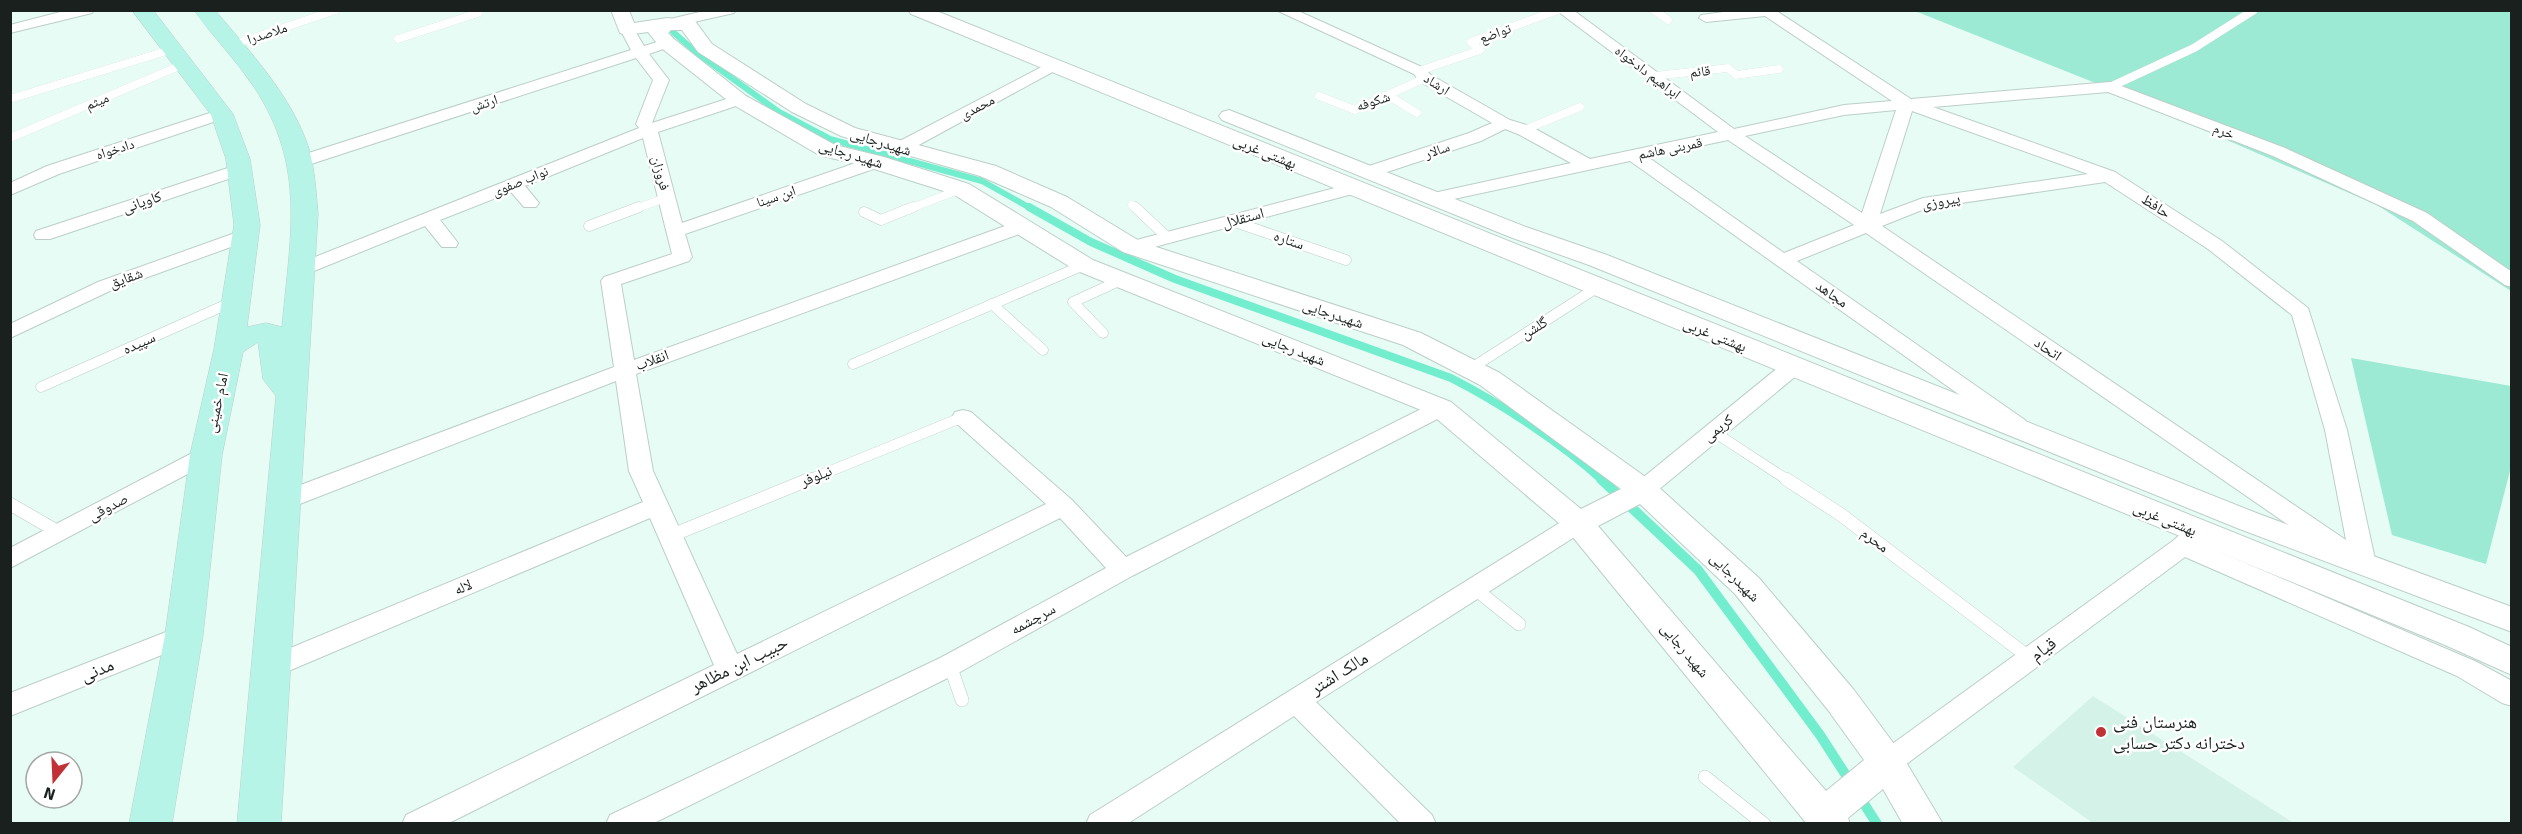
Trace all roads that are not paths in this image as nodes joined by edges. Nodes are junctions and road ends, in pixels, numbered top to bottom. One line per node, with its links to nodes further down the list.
1 (87, 10): 18 (street)
2 (142, 10): 24 (main road, امام خمینی)
3 (204, 10): 22 (main road)
4 (336, 10): 22 (lane, ملاصدرا)
5 (472, 10): 21 (lane)
6 (620, 10): 19 (street)
7 (729, 10): 20 (street, ارتش)
8 (917, 10): 25 (street, بهشتی غربی)
9 (966, 10): 36 (street, بهشتی غربی)
10 (1283, 10): 27 (street, ارشاد)
11 (1558, 10): 27 (lane, تواضع)
12 (1563, 10): 28 (street, ابراهیم دادخواه)
13 (1654, 10): 17 (lane)
14 (2254, 10): 29 (lane)
15 (1766, 11): 16 (street); 34 (street, حافظ)
16 (1706, 18)
17 (1668, 20)
18 (10, 29)
19 (627, 29): 20 (street, شهیدرجایی); 23 (street, فروزان)
20 (667, 34): 23 (street, ارتش); 33 (street, شهید رجایی); 44 (street, شهیدرجایی)
21 (398, 39)
22 (232, 45): 46 (main road)
23 (640, 53): 40 (street, فروزان); 46 (street, ارتش)
24 (178, 56): 32 (lane); 38 (main road, امام خمینی); 43 (lane, میثم)
25 (1053, 66): 36 (street, بهشتی غربی); 44 (street, محمدی)
26 (1779, 69): 28 (lane, قائم)
27 (1422, 75): 31 (lane, شکوفه); 39 (street, ارشاد)
28 (1654, 76): 42 (street, ابراهیم دادخواه)
29 (2110, 87): 34 (street, خرم); 76 (street, خرم)
30 (1319, 96): 31 (lane, شکوفه)
31 (1389, 96): 37 (lane)
32 (10, 99)
33 (739, 100): 40 (street, نواب صفوی); 47 (street, شهید رجایی)
34 (1906, 103): 42 (street, قمربنی هاشم); 50 (street, حافظ); 62 (street)
35 (1580, 107): 41 (lane)
36 (1191, 111): 51 (street, بهشتی غربی)
37 (1417, 113)
38 (222, 114): 49 (main road, امام خمینی); 54 (street, دادخواه)
39 (1504, 123): 41 (street, ارشاد); 51 (street, سالار)
40 (649, 130): 52 (street, نواب صفوی); 55 (street, فروزان)
41 (1524, 130): 48 (street, ارشاد)
42 (1732, 135): 45 (street, قمربنی هاشم); 62 (street, اتحاد)
43 (10, 138)
44 (900, 148): 47 (street); 70 (street, شهیدرجایی)
45 (1633, 155): 48 (street, قمربنی هاشم); 72 (street, مجاهد)
46 (299, 162): 74 (main road)
47 (876, 162): 53 (street, شهید رجایی); 65 (street, ابن سینا)
48 (1587, 165): 56 (street, قمربنی هاشم)
49 (240, 169): 66 (street, کاویانی); 67 (main road, امام خمینی)
50 (2109, 176): 62 (street, پیروزی); 105 (street, حافظ)
51 (1361, 180): 56 (street, بهشتی غربی); 61 (street, استقلال); 77 (street, بهشتی غربی)
52 (514, 183): 57 (street); 60 (street, نواب صفوی)
53 (961, 189): 59 (lane); 64 (street, شهید رجایی)
54 (10, 190)
55 (668, 197): 63 (lane); 65 (street, فروزان)
56 (1435, 198): 93 (street, بهشتی غربی)
57 (530, 203)
58 (1132, 205): 68 (lane)
59 (864, 212)
60 (428, 218): 69 (street); 74 (street, نواب صفوی)
61 (1232, 221): 68 (street, استقلال); 71 (lane, ستاره)
62 (1867, 225): 72 (street, پیروزی); 105 (street, اتحاد)
63 (589, 226)
64 (1023, 226): 73 (street, شهید رجایی); 87 (street, انقلاب)
65 (676, 231): 87 (street, فروزان)
66 (43, 235)
67 (246, 235): 78 (main road, امام خمینی); 80 (street, شقایق)
68 (1168, 238): 70 (street, استقلال)
69 (449, 243)
70 (1132, 248): 73 (street); 86 (street, شهیدرجایی)
71 (1346, 260)
72 (1783, 260): 93 (street, مجاهد)
73 (1084, 265): 75 (street, شهید رجایی); 79 (lane)
74 (302, 269): 89 (main road)
75 (1121, 280): 81 (lane); 90 (street, شهید رجایی)
76 (2511, 281)
77 (1598, 287): 85 (street, بهشتی غربی); 86 (lane, گلشن)
78 (238, 299): 82 (main road, امام خمینی); 88 (lane, سپیده)
79 (992, 304): 83 (lane); 84 (lane)
80 (10, 332)
81 (1103, 333)
82 (229, 349): 89 (main road); 94 (main road, امام خمینی)
83 (1043, 350)
84 (853, 364)
85 (1794, 366): 92 (street, کریمی); 103 (street, بهشتی غربی)
86 (1470, 369): 95 (street, شهیدرجایی)
87 (626, 370): 96 (street, انقلاب); 98 (street)
88 (41, 387)
89 (292, 397): 96 (main road)
90 (1441, 408): 100 (street, شهید رجایی); 106 (street, سرچشمه)
91 (963, 417): 99 (street); 102 (lane, نیلوفر)
92 (1714, 432): 95 (street, کریمی); 111 (lane, محرم)
93 (2030, 435): 105 (street, بهشتی غربی)
94 (206, 455): 101 (street, صدوقی); 110 (main road, امام خمینی)
95 (1643, 490): 100 (street); 120 (street, شهیدرجایی)
96 (283, 501): 114 (main road)
97 (10, 504): 101 (lane)
98 (656, 506): 102 (street); 114 (street, لاله)
99 (1063, 506): 106 (street); 115 (street, حبیب ابن مظاهر)
100 (1578, 523): 107 (street, مالک اشتر); 122 (street, شهید رجایی)
101 (60, 533): 104 (street, صدوقی)
102 (670, 536): 115 (street)
103 (2190, 539): 111 (street, قیام); 112 (street, بهشتی غربی); 116 (street)
104 (10, 560)
105 (2363, 564): 108 (street, بهشتی غربی)
106 (1123, 570): 113 (street, سرچشمه)
107 (1474, 588): 109 (lane); 118 (street, مالک اشتر)
108 (2511, 620)
109 (1519, 624)
110 (184, 635): 119 (street, مدنی); 123 (main road, امام خمینی)
111 (2030, 658): 120 (street, قیام)
112 (2510, 661)
113 (950, 665): 117 (lane); 126 (street, سرچشمه)
114 (269, 668): 124 (main road)
115 (729, 668): 125 (street, حبیب ابن مظاهر)
116 (2511, 695)
117 (962, 700)
118 (1296, 700): 127 (street, مالک اشتر); 128 (street)
119 (10, 705)
120 (1887, 763): 122 (street); 130 (street, شهیدرجایی)
121 (1705, 777): 129 (lane)
122 (1824, 821)
123 (150, 824)
124 (259, 824)
125 (417, 824)
126 (621, 824)
127 (1101, 824)
128 (1421, 824)
129 (1764, 824)
130 (1924, 824)

